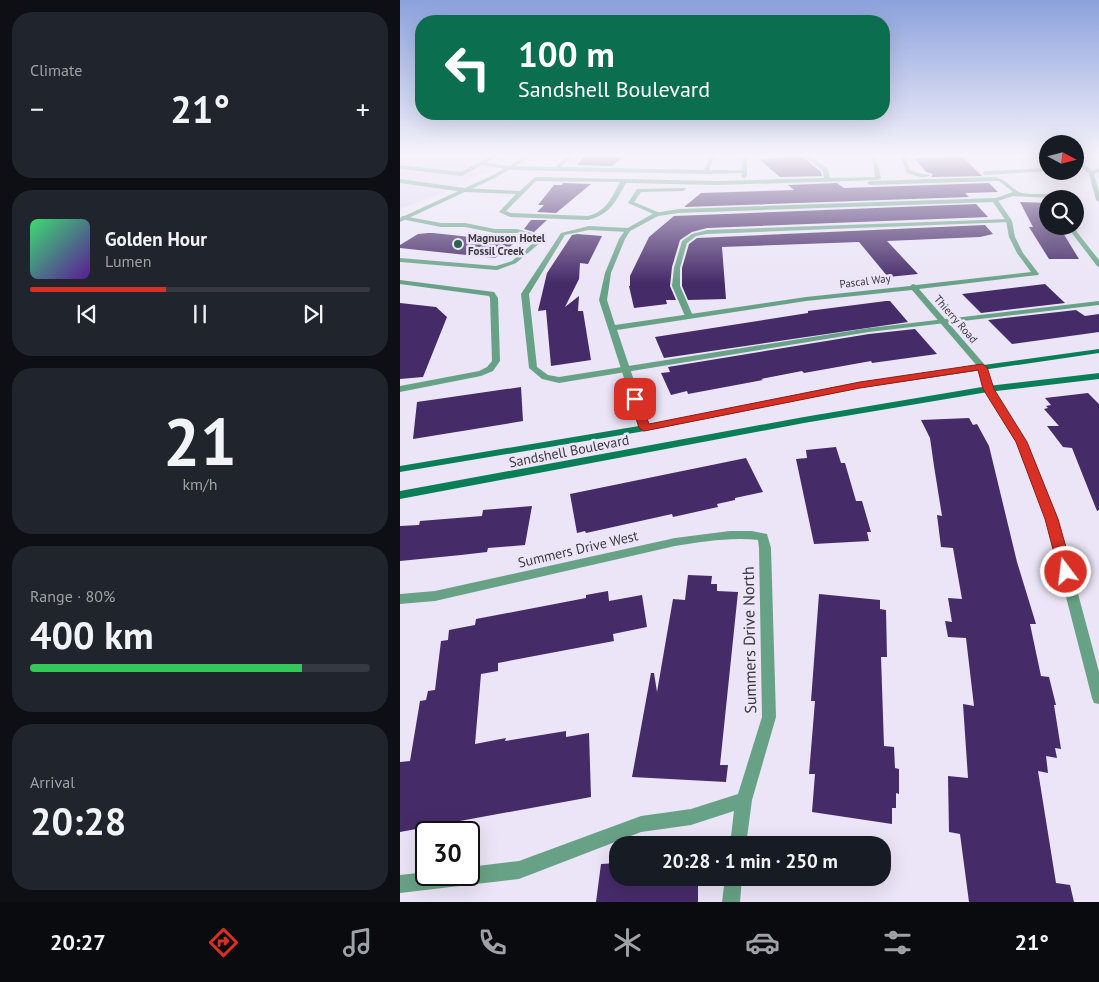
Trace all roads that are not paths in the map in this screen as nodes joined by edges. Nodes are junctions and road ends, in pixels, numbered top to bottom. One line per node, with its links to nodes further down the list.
1 (445, 199): 7 (street)
2 (514, 199): 3 (street)
3 (613, 199)
4 (633, 199): 6 (street)
5 (995, 200): 6 (street); 8 (street, Pascal Way)
6 (658, 214): 9 (street)
7 (402, 219): 11 (street)
8 (1009, 222): 14 (street, Pascal Way); 16 (street)
9 (628, 230): 18 (street); 21 (street)
10 (1076, 235): 12 (street)
11 (400, 260)
12 (1099, 265)
13 (400, 282): 23 (street)
14 (913, 286): 16 (street, Pascal Way); 17 (street, Thierry Road)
15 (1099, 303): 17 (street)
16 (689, 316): 18 (street, Pascal Way)
17 (943, 321): 20 (street, Thierry Road); 21 (street)
18 (614, 328): 21 (street)
19 (1099, 351): 20 (street, Sandshell Boulevard)
20 (982, 367): 24 (street); 25 (street, Sandshell Boulevard)
21 (626, 370): 25 (street)
22 (1099, 376): 24 (street, Sandshell Boulevard)
23 (400, 389)
24 (988, 389): 27 (street, Sandshell Boulevard); 30 (street)
25 (644, 428): 26 (street, Sandshell Boulevard)
26 (400, 469)
27 (400, 495)
28 (763, 537): 29 (street, Summers Drive West); 31 (street, Summers Drive North)
29 (400, 599)
30 (1099, 698)
31 (744, 800): 32 (street, Summers Drive North); 33 (street)
32 (739, 836)
33 (400, 884)
34 (733, 886): 35 (street)
35 (731, 902)

